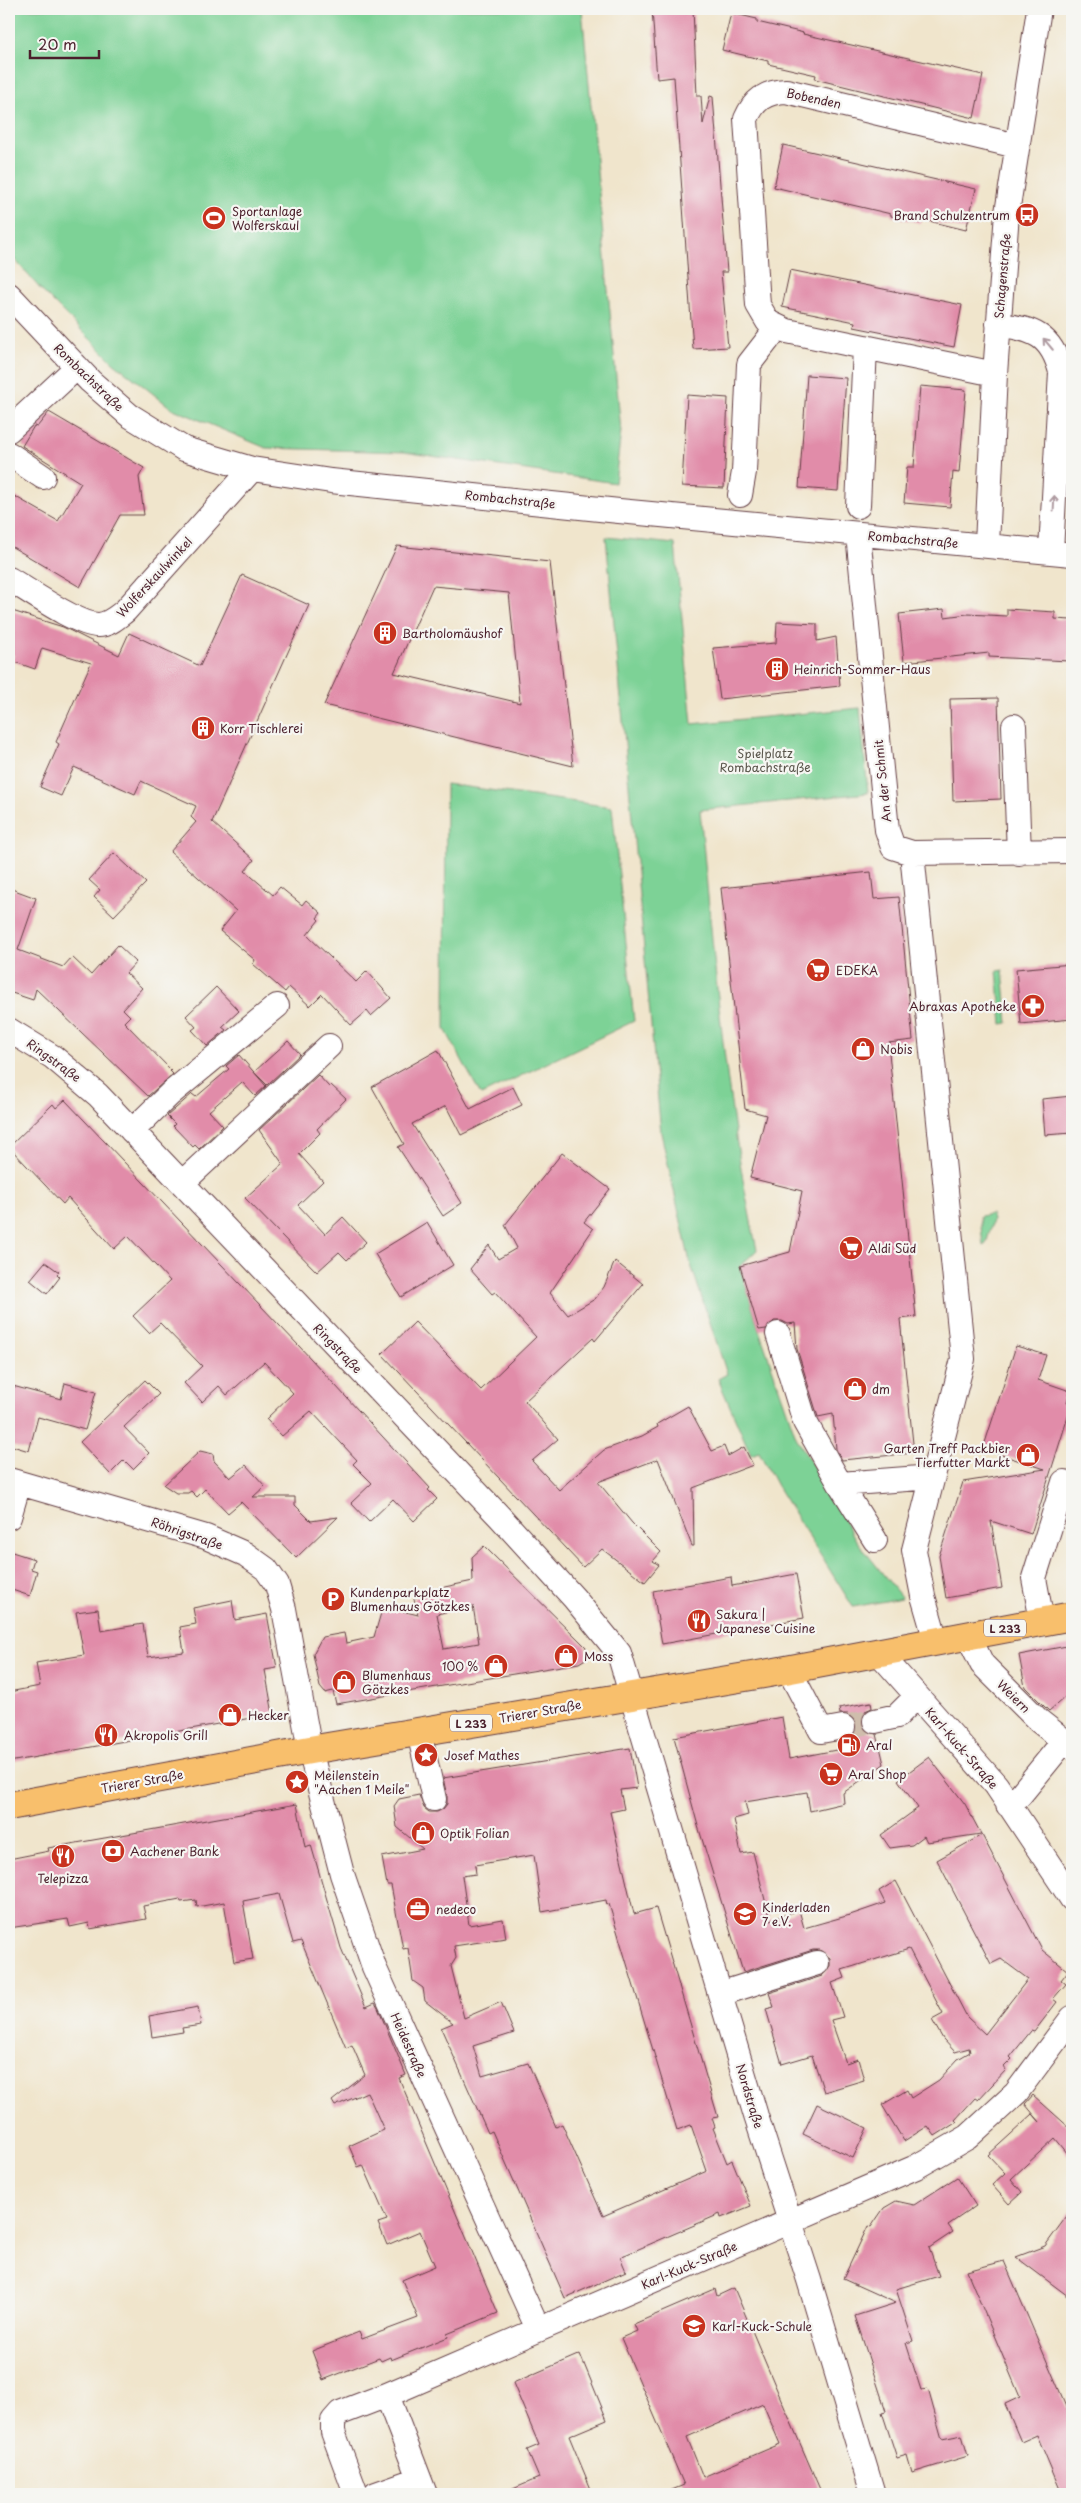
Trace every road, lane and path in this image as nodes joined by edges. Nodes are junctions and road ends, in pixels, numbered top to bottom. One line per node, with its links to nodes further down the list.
1 (1039, 9): 2 (street, Schagenstraße)
2 (1017, 146): 4 (street, Schagenstraße); 5 (street, Bobenden)
3 (9, 296): 7 (street, Rombachstraße)
4 (998, 324): 8 (street, Schagenstraße); 17 (street, one-way to 4)
5 (777, 328): 6 (street); 13 (street)
6 (865, 348): 8 (street); 14 (street)
7 (77, 367): 9 (street); 11 (street, Rombachstraße)
8 (994, 374): 16 (street, Schagenstraße)
9 (9, 430)
10 (9, 454): 12 (street)
11 (252, 469): 15 (street, Rombachstraße); 18 (street, Wolferskaulwinkel)
12 (43, 477)
13 (740, 495)
14 (858, 506)
15 (858, 534): 16 (street, Rombachstraße); 21 (street, An der Schmit)
16 (987, 545): 17 (street, Rombachstraße)
17 (1062, 552)
18 (9, 579)
19 (1014, 726): 22 (street)
20 (1072, 852): 22 (street, An der Schmit)
21 (912, 853): 22 (street, An der Schmit); 30 (street)
22 (1019, 853)
23 (277, 1006): 26 (street)
24 (9, 1030): 26 (street, Ringstraße)
25 (329, 1046): 27 (street)
26 (132, 1131): 27 (street, Ringstraße)
27 (182, 1183): 42 (street, Ringstraße)
28 (778, 1334): 31 (street)
29 (825, 1422): 31 (street)
30 (933, 1477): 31 (street); 39 (street)
31 (837, 1478): 35 (street)
32 (14, 1481): 34 (street); 48 (street, Röhrigstraße)
33 (1064, 1482): 37 (street)
34 (9, 1516)
35 (876, 1540)
36 (1072, 1616): 37 (main road, Trierer Straße / L 233)
37 (1042, 1621): 38 (main road, Trierer Straße / L 233)
38 (968, 1635): 39 (main road, Trierer Straße / L 233); 47 (street, Weiern)
39 (936, 1641): 40 (main road, Trierer Straße / L 233)
40 (879, 1653): 41 (main road, Trierer Straße / L 233); 43 (street, Karl-Kuck-Straße)
41 (789, 1670): 42 (main road, Trierer Straße / L 233); 45 (street)
42 (632, 1695): 46 (main road, Trierer Straße / L 233); 54 (street, Nordstraße)
43 (917, 1696): 44 (street); 50 (street, Karl-Kuck-Straße)
44 (875, 1721)
45 (843, 1727)
46 (419, 1732): 48 (main road, Trierer Straße / L 233); 49 (street)
47 (1068, 1744): 50 (street)
48 (310, 1750): 51 (main road, Trierer Straße / L 233); 57 (street, Heidestraße)
49 (434, 1799)
50 (1008, 1805): 52 (street, Karl-Kuck-Straße)
51 (9, 1806)
52 (1072, 1899)
53 (817, 1963): 54 (street)
54 (720, 1994): 56 (street, Nordstraße)
55 (1072, 2018): 56 (street, Karl-Kuck-Straße)
56 (790, 2222): 57 (street, Karl-Kuck-Straße); 62 (street, Nordstraße)
57 (538, 2329): 58 (street, Karl-Kuck-Straße)
58 (387, 2395): 59 (street); 60 (street, Karl-Kuck-Straße)
59 (422, 2487): 61 (street)
60 (356, 2494)
61 (376, 2494)
62 (872, 2494)

